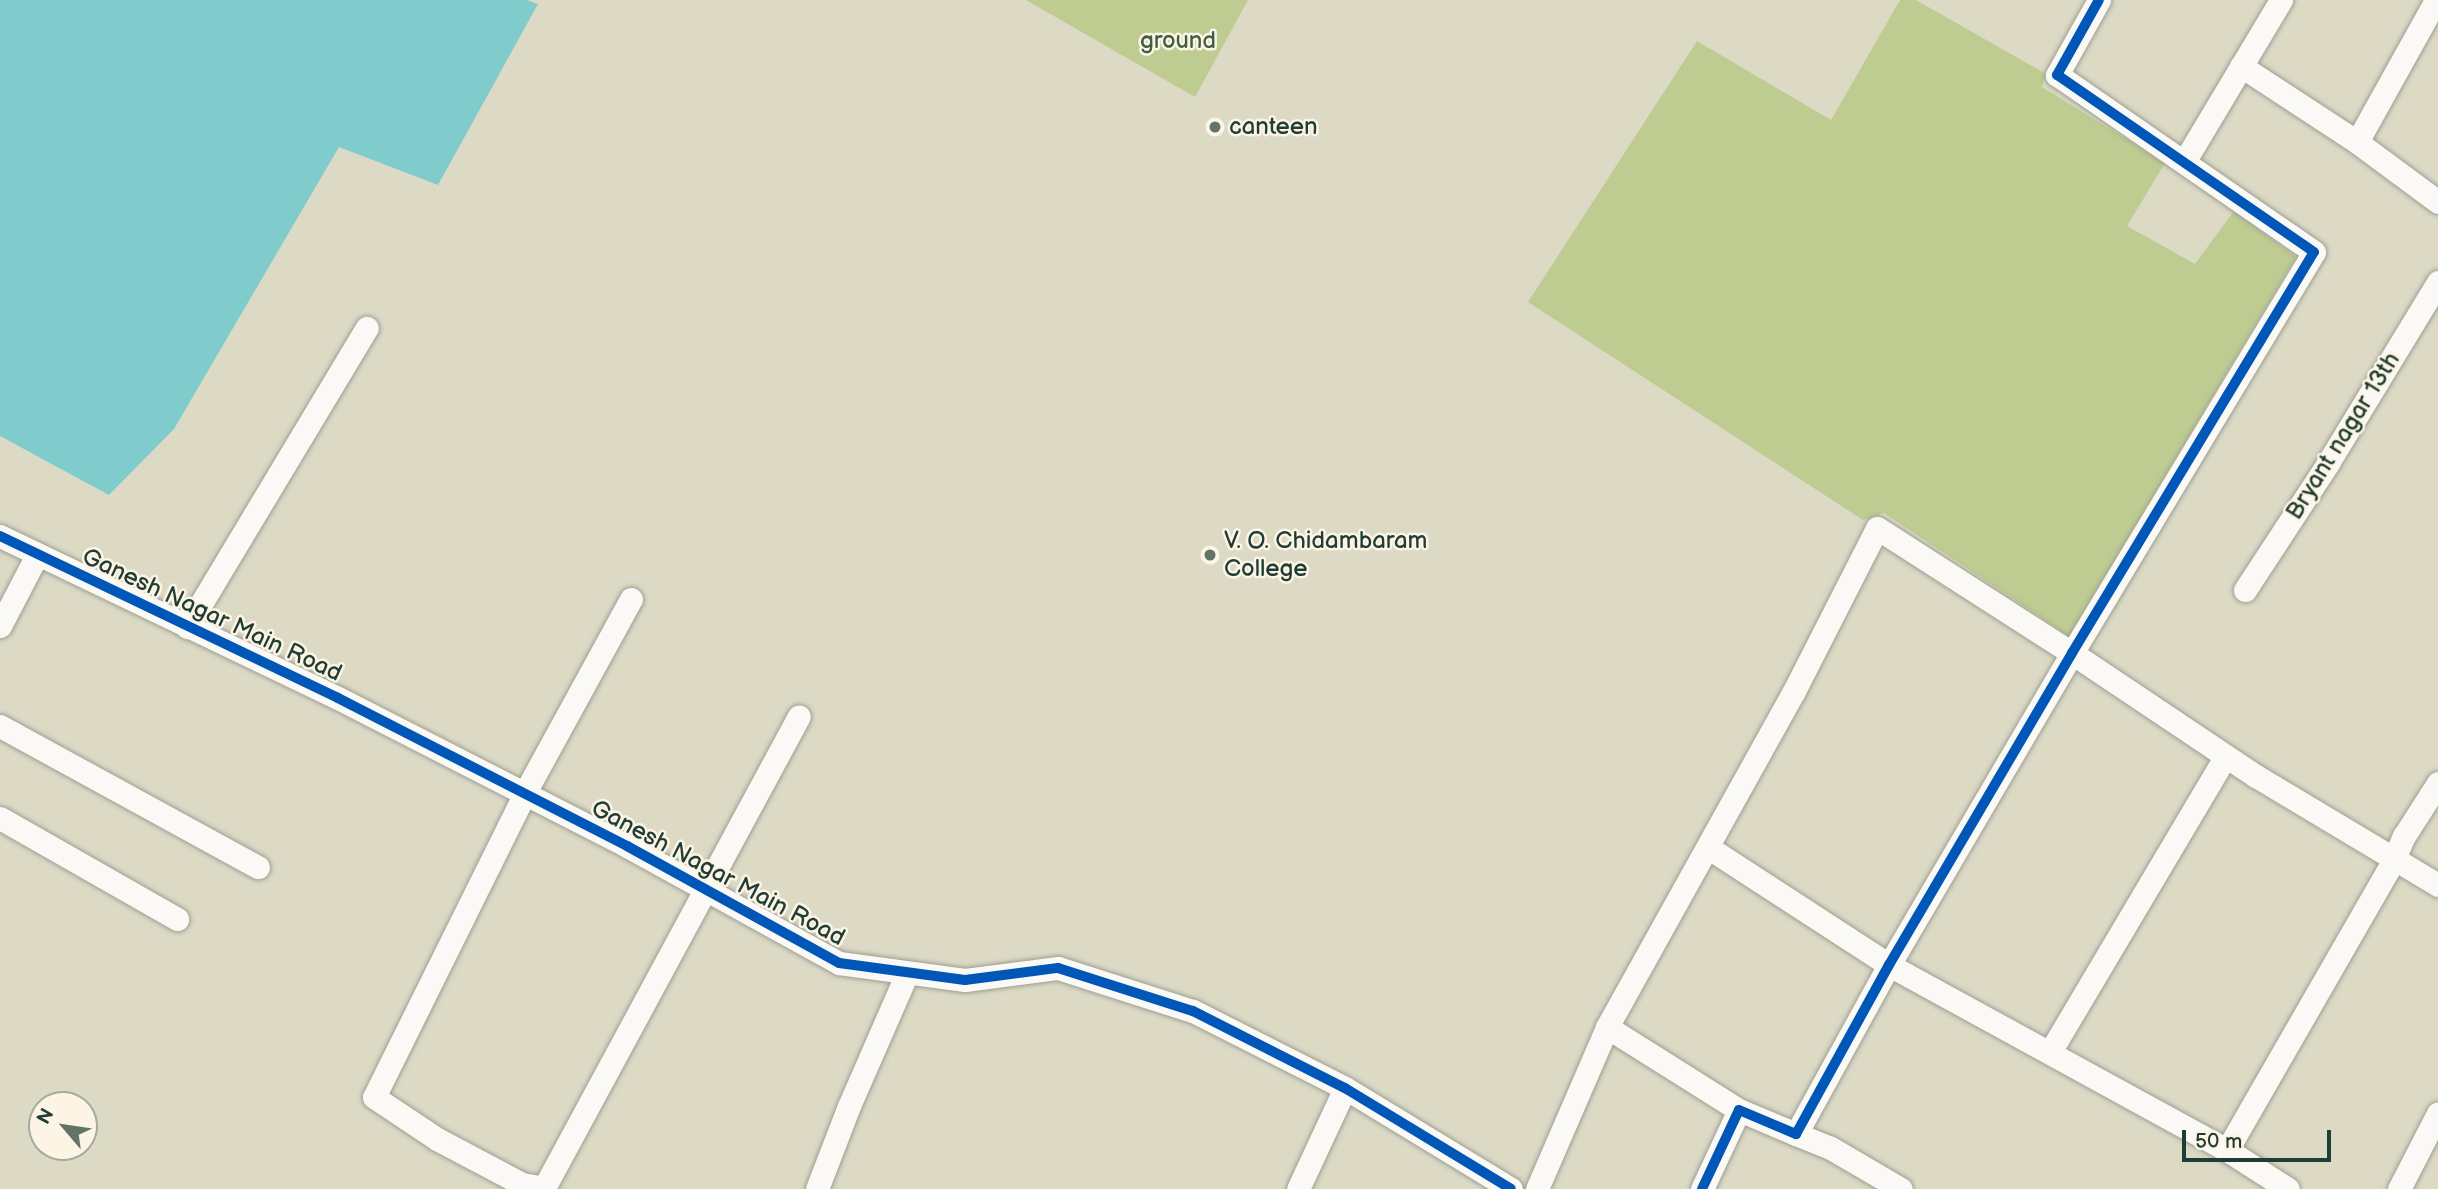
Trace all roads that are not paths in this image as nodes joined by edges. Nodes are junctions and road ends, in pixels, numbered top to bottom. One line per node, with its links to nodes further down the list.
1 (2099, 0): 6 (street)
2 (2281, 0): 4 (street)
3 (2436, 0): 5 (street)
4 (2241, 66): 5 (street); 6 (street)
5 (2357, 142): 7 (street)
6 (2184, 162): 16 (street)
7 (2438, 202)
8 (2435, 296): 12 (street, Bryant nagar 13th)
9 (367, 328): 15 (street)
10 (0, 536): 11 (street, Ganesh Nagar Main Road)
11 (37, 555): 14 (street); 15 (street, Ganesh Nagar Main Road)
12 (2245, 590)
13 (631, 599): 21 (street)
14 (0, 626)
15 (187, 627): 21 (street, Ganesh Nagar Main Road)
16 (2072, 653): 19 (street); 23 (street); 29 (street)
17 (799, 716): 27 (street)
18 (0, 726): 25 (street)
19 (2225, 756): 24 (street); 32 (street)
20 (2438, 783): 24 (street)
21 (525, 793): 27 (street, Ganesh Nagar Main Road); 38 (street)
22 (0, 818): 28 (street)
23 (1709, 848): 29 (street); 31 (street)
24 (2394, 859): 26 (street); 37 (street)
25 (258, 867)
26 (2438, 885)
27 (707, 890): 30 (street, Ganesh Nagar Main Road); 38 (street)
28 (177, 919)
29 (1889, 965): 32 (street); 36 (street)
30 (907, 973): 33 (street, Ganesh Nagar Main Road); 39 (street)
31 (1607, 1027): 34 (street); 42 (street)
32 (2050, 1052): 37 (street)
33 (1345, 1088): 40 (street); 41 (street, Ganesh Nagar Main Road)
34 (1739, 1110): 36 (street); 43 (street)
35 (2438, 1113): 46 (street)
36 (1796, 1134): 44 (street)
37 (2227, 1150): 45 (street)
38 (544, 1188)
39 (817, 1189)
40 (1298, 1189)
41 (1511, 1189)
42 (1538, 1189)
43 (1702, 1189)
44 (1901, 1189)
45 (2288, 1189)
46 (2399, 1189)

